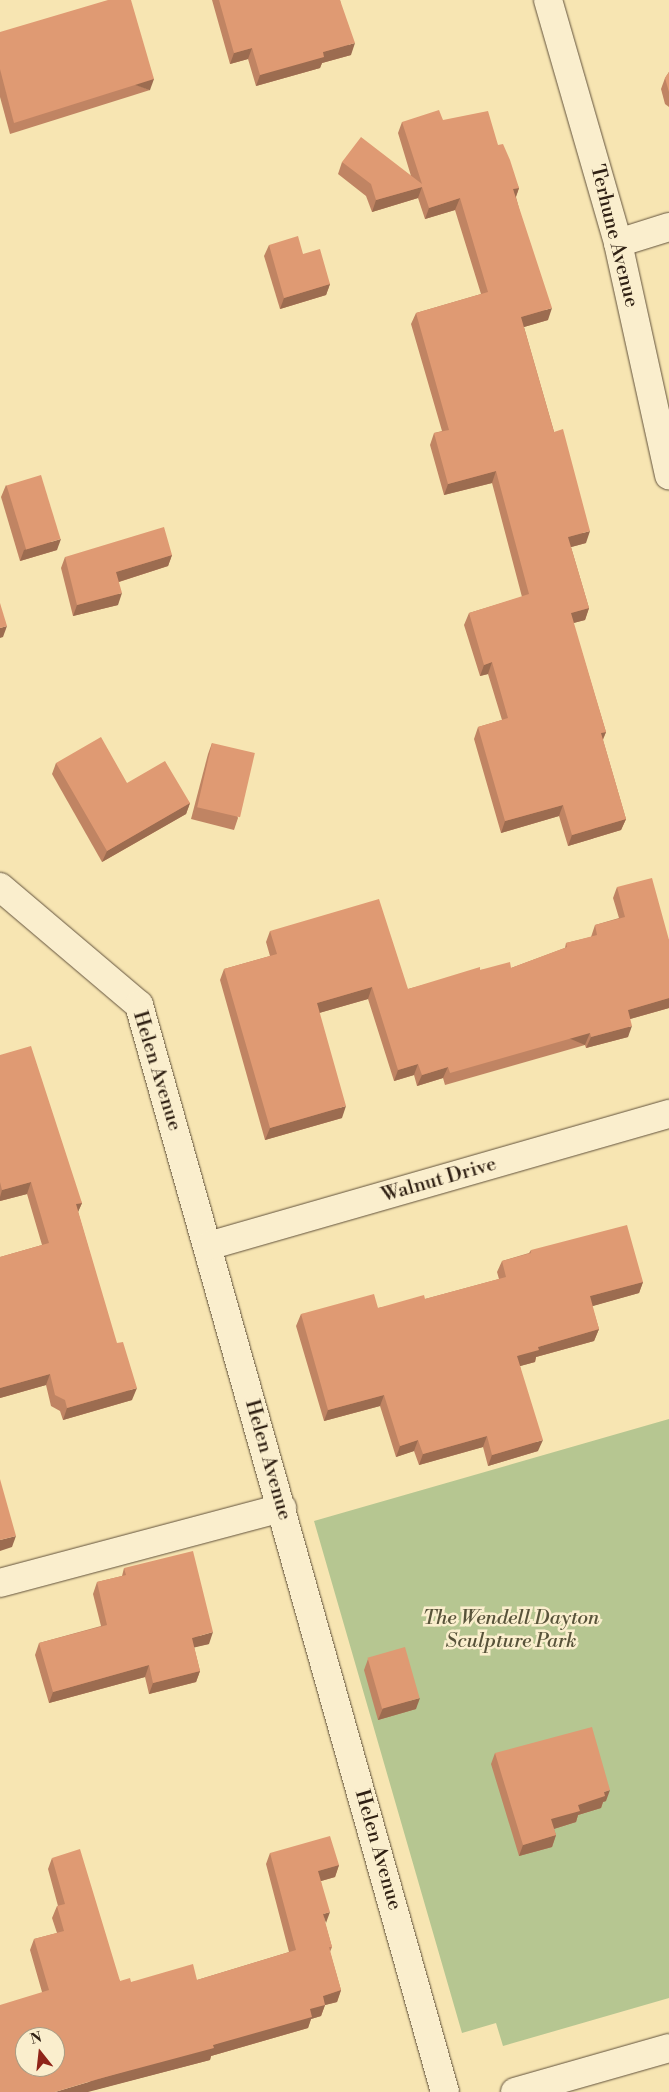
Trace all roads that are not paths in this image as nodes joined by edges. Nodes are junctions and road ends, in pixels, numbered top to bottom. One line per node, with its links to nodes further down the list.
1 (548, 0): 3 (street, Terhune Avenue)
2 (669, 227): 3 (street)
3 (618, 243): 4 (street, Terhune Avenue)
4 (669, 475)
5 (0, 887): 7 (street, Helen Avenue)
6 (669, 1114): 7 (street, Walnut Drive)
7 (208, 1246): 8 (street, Helen Avenue)
8 (282, 1508): 9 (street); 11 (street, Helen Avenue)
9 (0, 1583)
10 (669, 2048): 12 (street)
11 (445, 2092)
12 (515, 2092)

